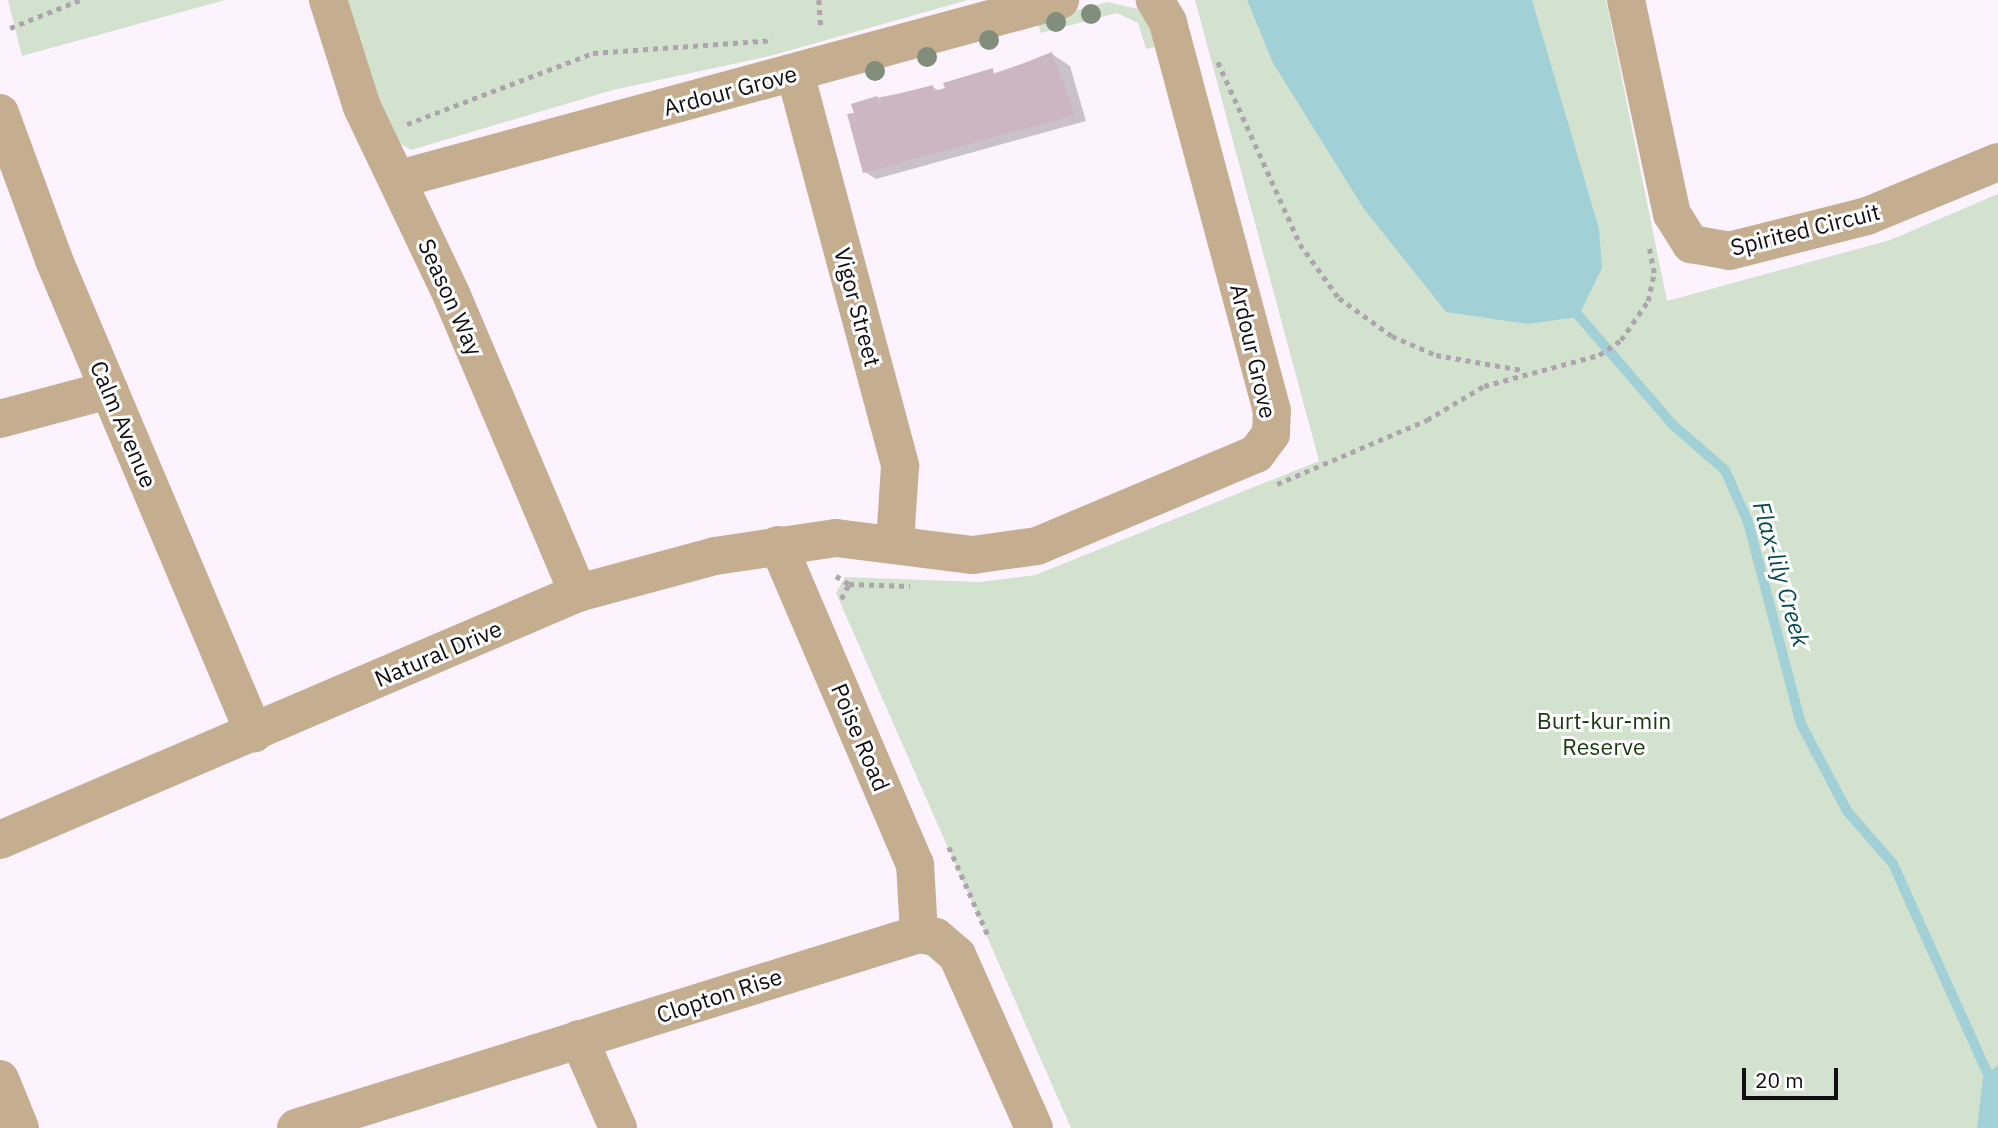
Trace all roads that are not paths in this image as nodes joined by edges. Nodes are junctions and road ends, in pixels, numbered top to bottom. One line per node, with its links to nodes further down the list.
1 (328, 0): 8 (street, Season Way)
2 (1060, 0): 5 (street, Ardour Grove)
3 (1155, 0): 11 (street, Ardour Grove)
4 (1626, 0): 7 (street, Spirited Circuit)
5 (789, 56): 8 (street, Ardour Grove); 11 (street, Vigor Street)
6 (0, 113): 9 (street, Calm Avenue)
7 (1998, 162)
8 (415, 175): 13 (street, Season Way)
9 (109, 390): 10 (street); 14 (street, Calm Avenue)
10 (0, 419)
11 (895, 543): 12 (street, Natural Drive)
12 (778, 545): 13 (street, Natural Drive); 16 (street, Poise Road)
13 (578, 593): 14 (street, Natural Drive)
14 (254, 733): 15 (street, Natural Drive)
15 (0, 840)
16 (919, 934): 17 (street, Clopton Rise); 22 (street)
17 (579, 1039): 20 (street, Clopton Rise); 21 (street)
18 (0, 1079): 19 (street)
19 (20, 1128)
20 (296, 1128)
21 (618, 1128)
22 (1034, 1128)

